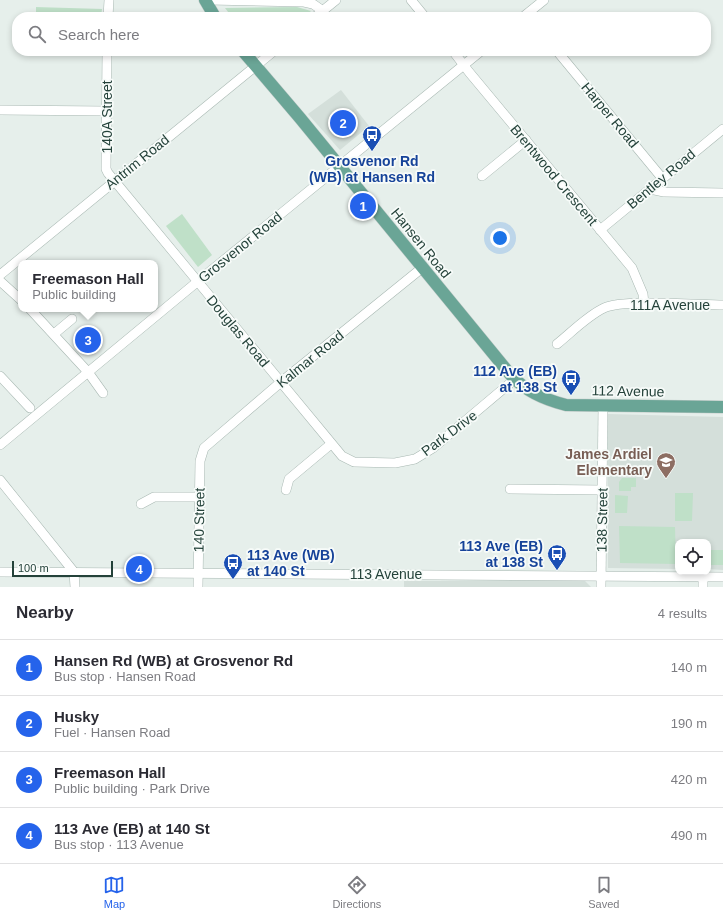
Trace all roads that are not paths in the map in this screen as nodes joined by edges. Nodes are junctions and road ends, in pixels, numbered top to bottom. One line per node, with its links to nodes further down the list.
1 (108, 0): 9 (street)
2 (205, 0): 10 (main road)
3 (210, 0): 7 (street)
4 (336, 0): 8 (street)
5 (411, 0): 11 (street)
6 (544, 0): 12 (street)
7 (304, 1): 8 (street)
8 (323, 11)
9 (108, 12)
10 (212, 12)
11 (421, 12)
12 (530, 12)
13 (108, 56): 22 (street, 140A Street)
14 (247, 56): 19 (main road, Hansen Road)
15 (267, 56): 19 (street, Antrim Road)
16 (457, 56): 20 (street, Brentwood Crescent)
17 (475, 56): 20 (street, Grosvenor Road)
18 (561, 56): 27 (street, Harper Road)
19 (255, 65): 25 (main road, Hansen Road); 28 (street, Antrim Road)
20 (464, 65): 24 (street, Brentwood Crescent); 25 (street, Grosvenor Road)
21 (0, 110): 22 (street)
22 (106, 111): 28 (street, 140A Street)
23 (723, 129): 27 (street, Bentley Road)
24 (526, 140): 26 (street); 31 (street, Brentwood Crescent)
25 (340, 167): 34 (main road, Hansen Road); 37 (street, Grosvenor Road)
26 (482, 176)
27 (662, 178): 29 (street, Bentley Road)
28 (114, 181): 32 (street, Antrim Road); 37 (street, Douglas Road)
29 (650, 189): 30 (street); 31 (street, Bentley Road)
30 (723, 193)
31 (600, 230): 39 (street, Brentwood Crescent)
32 (18, 260)
33 (18, 260): 35 (street, Antrim Road)
34 (422, 268): 47 (main road, Hansen Road); 48 (street, Kalmar Road)
35 (0, 275)
36 (0, 281): 38 (street)
37 (197, 282): 45 (street, Grosvenor Road); 48 (street, Douglas Road)
38 (18, 297)
39 (644, 304): 40 (street, 111A Avenue); 44 (street, 111A Avenue)
40 (723, 305)
41 (33, 312): 43 (street)
42 (72, 319): 43 (street)
43 (54, 334): 45 (street)
44 (557, 344)
45 (88, 372): 49 (street); 55 (street, Grosvenor Road)
46 (0, 376): 53 (street)
47 (515, 379): 50 (main road, Hansen Road); 54 (street, Park Drive)
48 (281, 382): 54 (street, Douglas Road); 56 (street, Kalmar Road)
49 (103, 393)
50 (534, 394): 51 (main road, 112 Avenue)
51 (603, 406): 52 (main road, 112 Avenue); 60 (street, 138 Street)
52 (723, 407)
53 (30, 408)
54 (331, 444): 59 (street)
55 (0, 445)
56 (201, 454): 61 (street, 140 Street)
57 (0, 480): 64 (street)
58 (510, 489): 60 (street)
59 (286, 490)
60 (602, 490): 66 (street, 138 Street)
61 (199, 497): 62 (street); 65 (street, 140 Street)
62 (141, 504)
63 (0, 572): 64 (street, 113 Avenue)
64 (74, 572): 65 (street, 113 Avenue); 69 (street)
65 (198, 573): 66 (street, 113 Avenue); 70 (street, 140 Street)
66 (602, 576): 67 (street, 113 Avenue); 71 (street, 138 Street)
67 (703, 577): 68 (street, 113 Avenue); 72 (street)
68 (723, 577)
69 (75, 587)
70 (198, 587)
71 (601, 587)
72 (703, 587)

